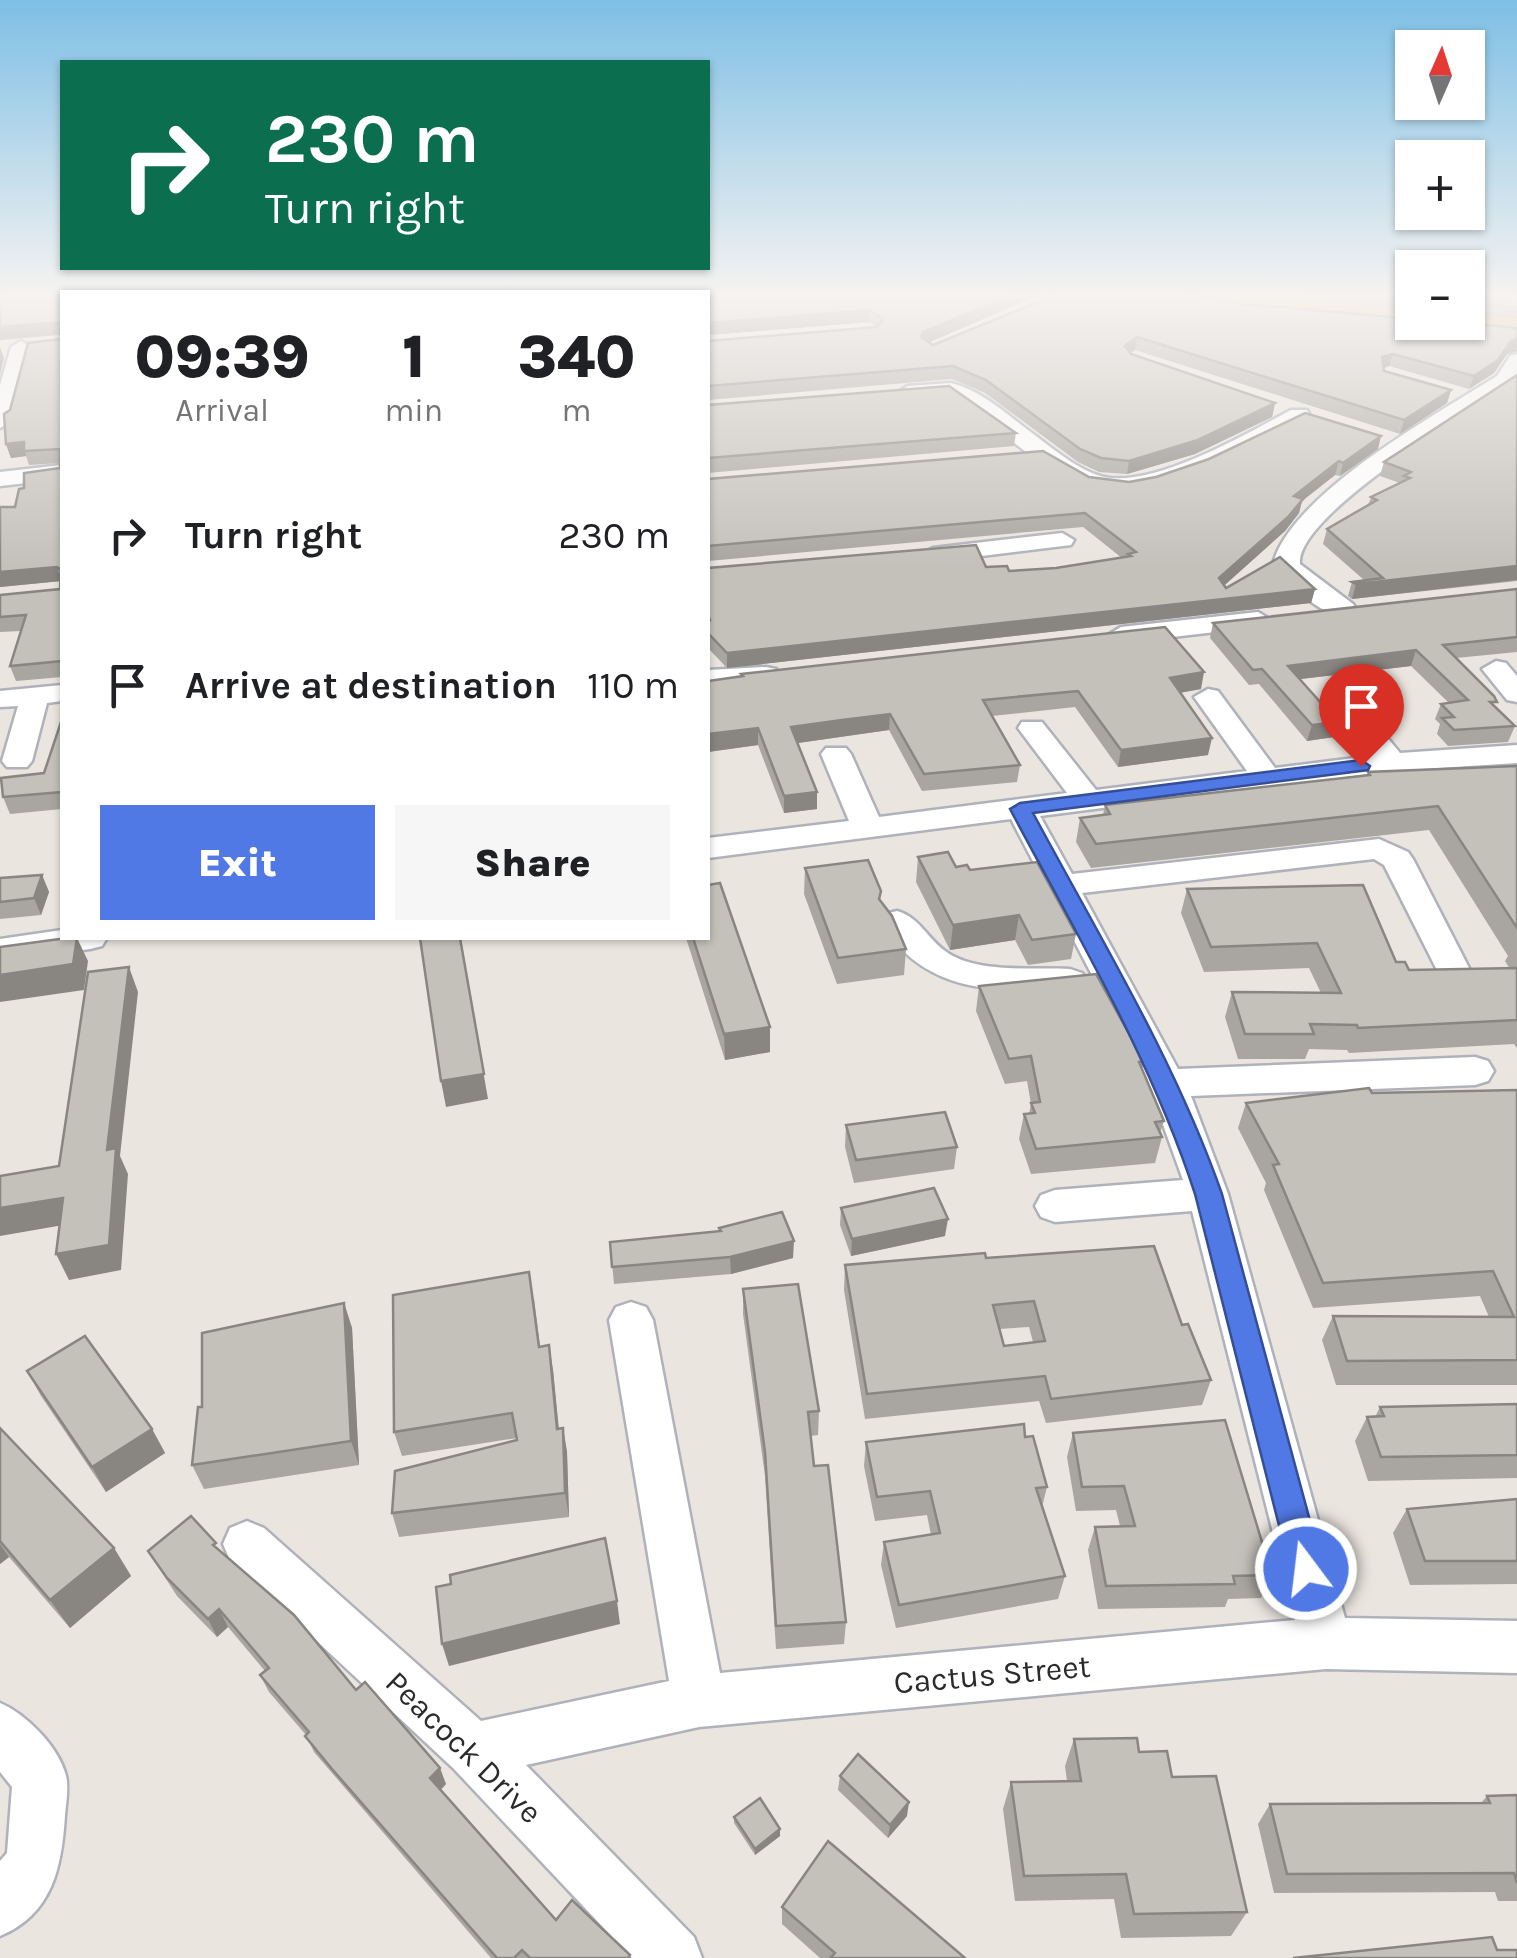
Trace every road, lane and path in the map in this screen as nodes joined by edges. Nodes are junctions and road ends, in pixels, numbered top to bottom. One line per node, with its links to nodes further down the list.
1 (5, 383): 7 (street)
2 (1499, 383): 5 (street)
3 (1439, 390): 5 (street)
4 (883, 394): 10 (street)
5 (1472, 400): 9 (street)
6 (1263, 403): 10 (street)
7 (0, 422)
8 (1369, 436): 9 (street)
9 (1404, 446): 16 (street)
10 (1048, 454): 11 (street)
11 (1009, 458)
12 (60, 472): 13 (street)
13 (0, 479)
14 (1062, 540): 15 (street)
15 (905, 558)
16 (1093, 638)
17 (1496, 669): 21 (street)
18 (785, 673): 19 (street)
19 (717, 679)
20 (1365, 691): 29 (street)
21 (1517, 694)
22 (49, 695): 24 (street); 28 (street)
23 (1208, 697): 30 (street)
24 (0, 699)
25 (1032, 728): 31 (street)
26 (836, 754): 33 (street)
27 (1517, 754): 29 (street)
28 (17, 761)
29 (1392, 762): 30 (street)
30 (1268, 778): 31 (street)
31 (1088, 800): 32 (street)
32 (1020, 809): 33 (street); 35 (street)
33 (868, 828): 34 (street)
34 (710, 848)
35 (1062, 885): 39 (street); 40 (street)
36 (897, 922): 40 (street)
37 (69, 940): 38 (street)
38 (0, 950)
39 (1452, 968)
40 (1111, 981): 42 (street)
41 (1475, 1072): 42 (street)
42 (1166, 1083): 43 (street)
43 (1208, 1194): 44 (street); 47 (street)
44 (1055, 1206)
45 (631, 1320): 49 (street)
46 (247, 1544): 51 (street, Peacock Drive)
47 (1326, 1644): 48 (street, Cactus Street); 49 (street, Cactus Street)
48 (1517, 1647)
49 (699, 1702): 51 (street, Cactus Street)
50 (0, 1730): 52 (street)
51 (473, 1750): 53 (street, Peacock Drive)
52 (0, 1907)
53 (673, 1958)

